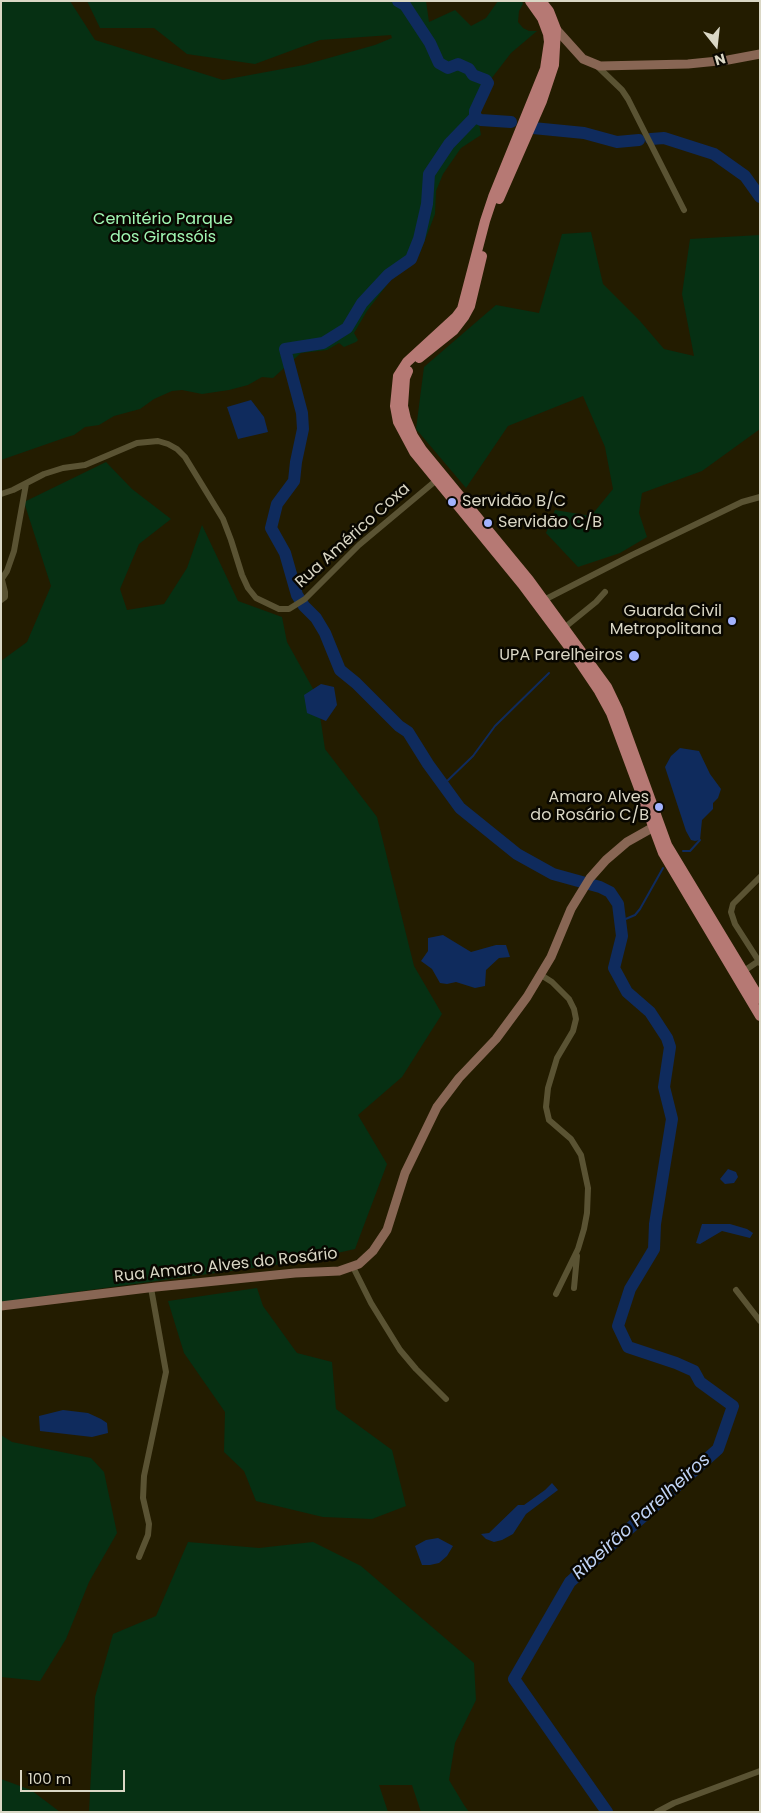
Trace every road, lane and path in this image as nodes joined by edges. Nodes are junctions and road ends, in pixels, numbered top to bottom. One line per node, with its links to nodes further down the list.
1 (533, 2): 2 (main road)
2 (551, 28): 4 (street); 6 (main road)
3 (760, 54): 4 (street)
4 (596, 65): 5 (street)
5 (684, 210)
6 (440, 478): 7 (street, Rua Américo Coxa); 11 (main road)
7 (26, 484): 8 (street, Rua Américo Coxa); 10 (street)
8 (1, 494)
9 (760, 496): 14 (street)
10 (1, 580): 13 (street)
11 (526, 582): 14 (main road); 16 (main road)
12 (605, 592): 15 (street)
13 (1, 600)
14 (544, 600): 15 (main road)
15 (564, 628): 16 (main road)
16 (655, 825): 19 (main road); 20 (street, Rua Amaro Alves do Rosário)
17 (760, 877): 18 (street)
18 (759, 962): 19 (street)
19 (739, 974): 21 (main road); 22 (main road)
20 (541, 975): 23 (street); 24 (street, Rua Amaro Alves do Rosário)
21 (760, 999)
22 (760, 1016)
23 (578, 1249): 26 (street); 28 (street)
24 (353, 1267): 25 (street, Rua Amaro Alves do Rosário); 31 (street)
25 (151, 1288): 29 (street, Rua Amaro Alves do Rosário); 32 (street)
26 (574, 1288)
27 (736, 1290): 30 (street)
28 (556, 1294)
29 (1, 1306)
30 (760, 1321)
31 (446, 1399)
32 (139, 1557)
33 (760, 1771): 34 (street)
34 (657, 1812)

